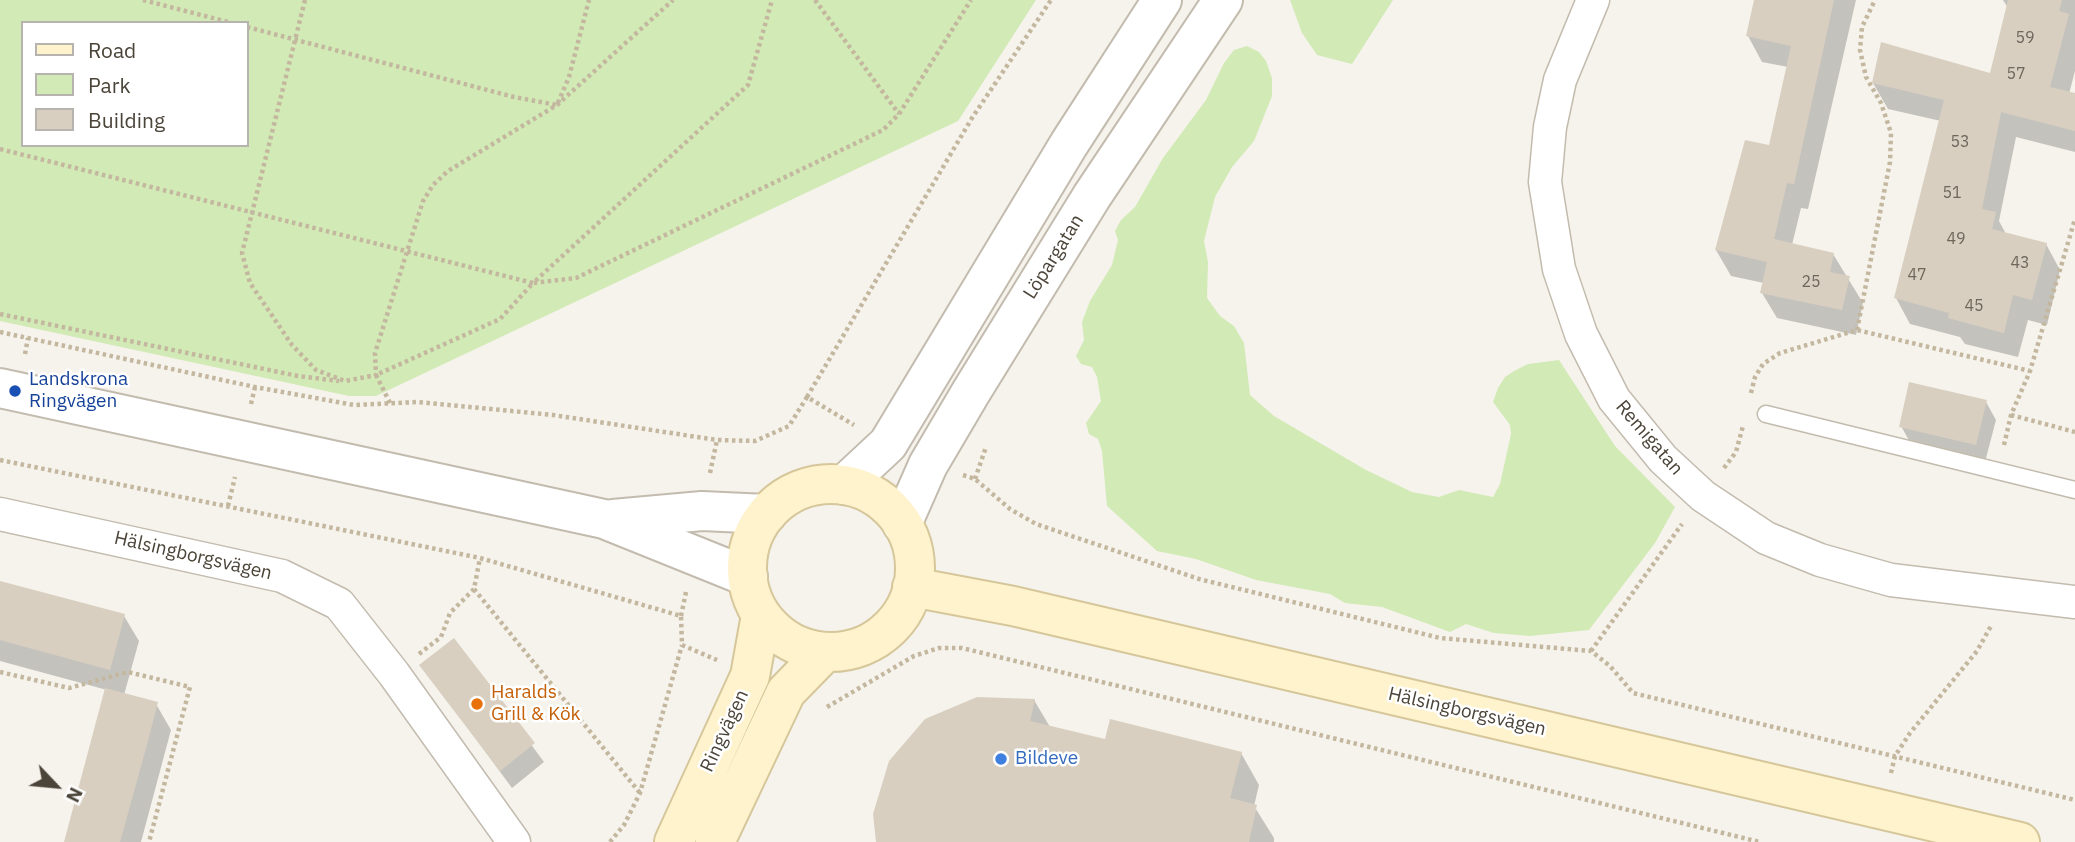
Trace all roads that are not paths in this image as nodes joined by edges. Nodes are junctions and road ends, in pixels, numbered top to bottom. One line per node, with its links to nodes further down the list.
1 (1162, 0): 6 (street)
2 (1223, 0): 11 (street, Löpargatan)
3 (1592, 0): 14 (street, Remigatan)
4 (12, 374): 10 (street)
5 (1766, 414): 7 (lane)
6 (845, 485): 9 (main road); 11 (main road)
7 (2075, 491)
8 (0, 514): 17 (street, Hälsingborgsvägen)
9 (767, 514): 10 (street); 12 (main road)
10 (604, 519): 12 (street)
11 (902, 524): 13 (main road)
12 (748, 577): 15 (main road)
13 (912, 587): 16 (main road); 20 (main road, Hälsingborgsvägen)
14 (2075, 601)
15 (761, 615): 16 (main road); 18 (main road, Ringvägen)
16 (825, 652): 19 (main road, Ringvägen)
17 (514, 842)
18 (674, 842)
19 (715, 842)
20 (2020, 842)

